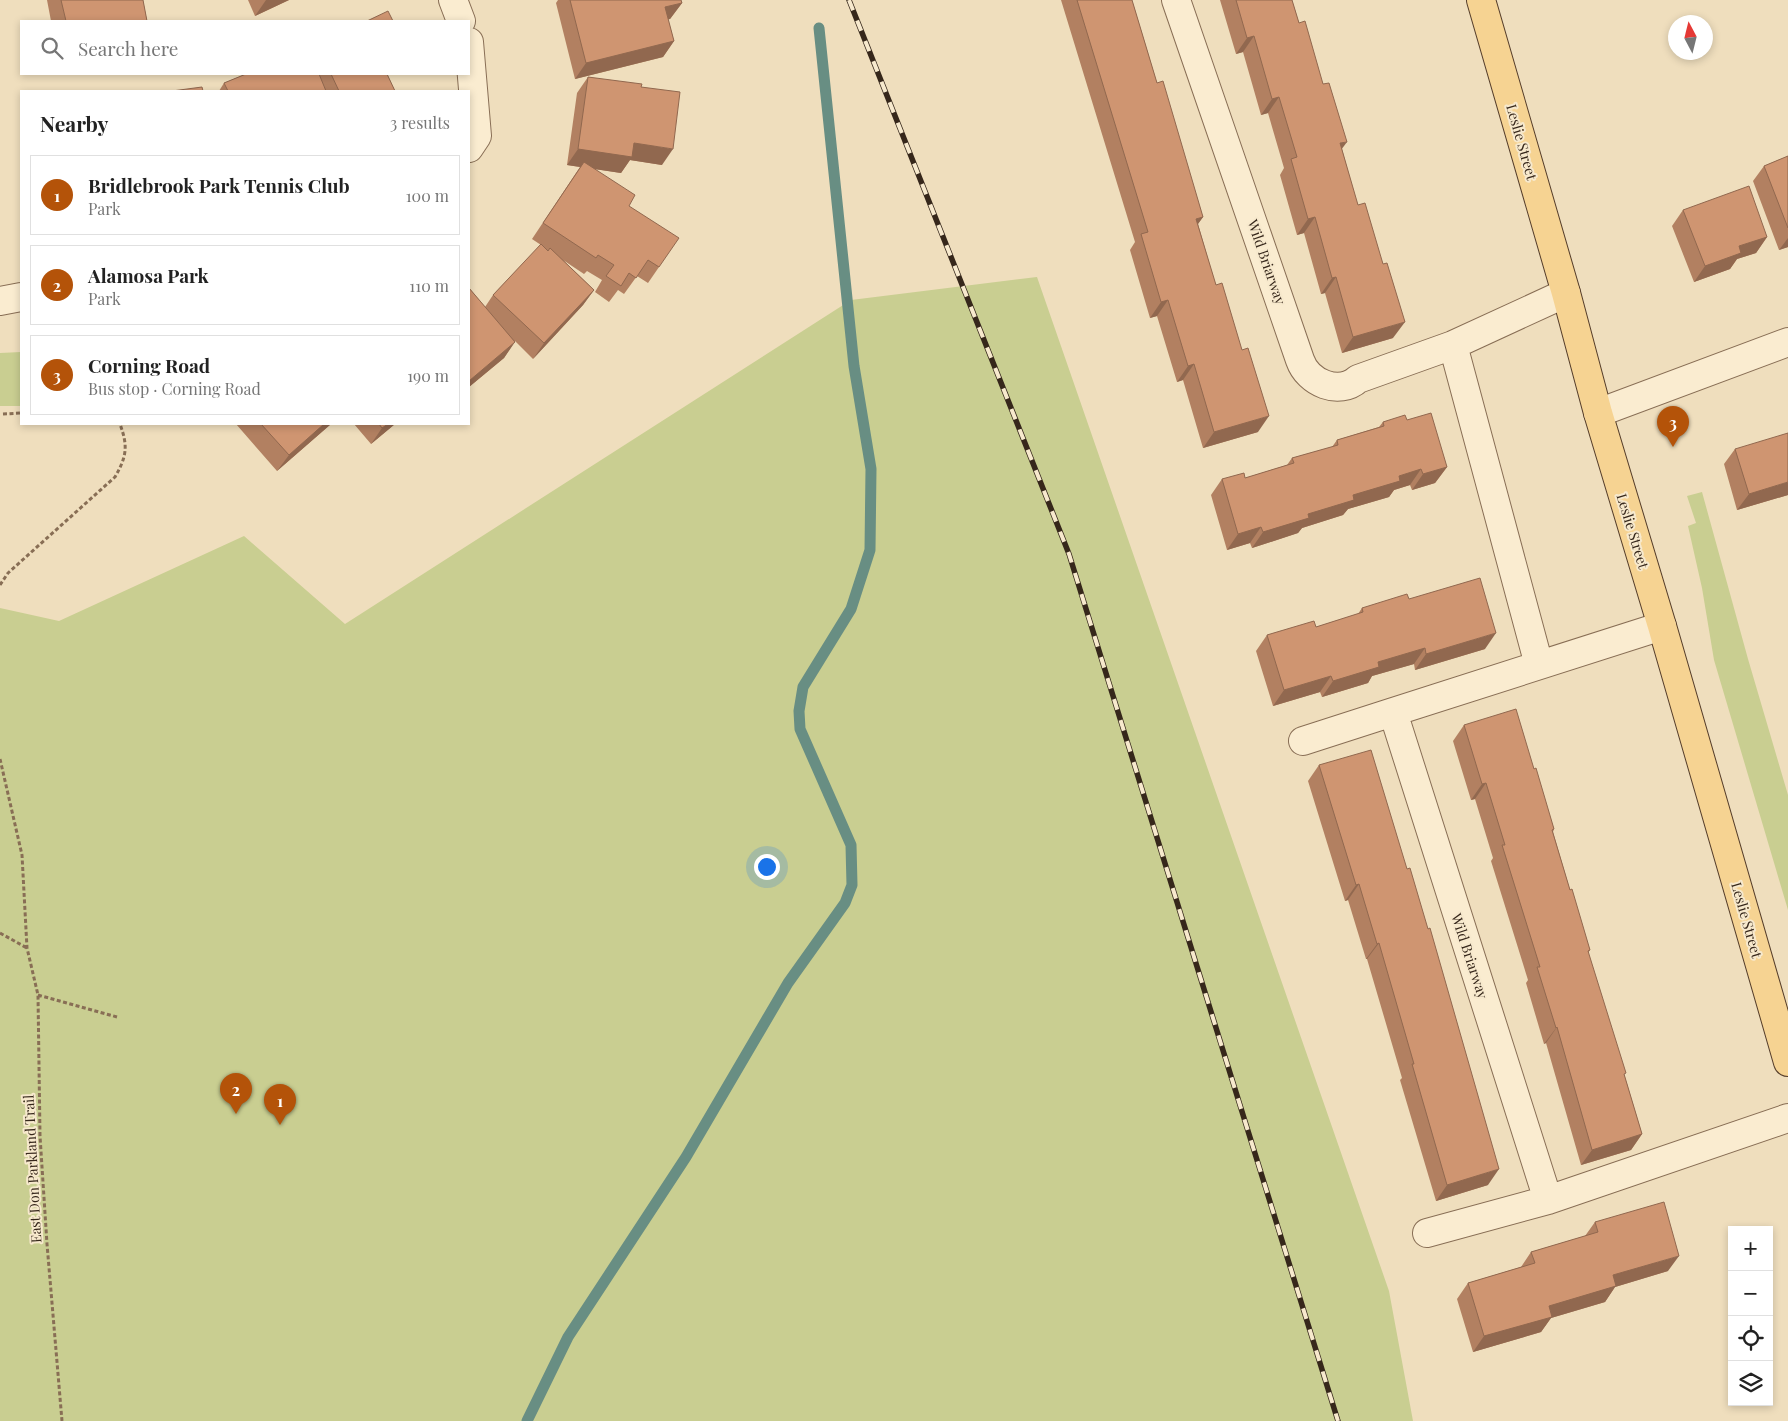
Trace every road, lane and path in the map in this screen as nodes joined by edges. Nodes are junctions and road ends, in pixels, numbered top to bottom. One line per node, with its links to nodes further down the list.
1 (452, 0): 4 (street)
2 (1176, 0): 11 (street, Wild Briarway)
3 (1481, 0): 7 (main road, Leslie Street)
4 (461, 20)
5 (470, 67): 6 (street)
6 (473, 142)
7 (1566, 293): 11 (street, Wild Briarway); 13 (main road, Leslie Street)
8 (20, 297): 9 (street)
9 (0, 301)
10 (1788, 342): 13 (street)
11 (1454, 345): 18 (street)
12 (20, 413): 14 (path)
13 (1598, 413): 17 (main road, Leslie Street)
14 (3, 414)
15 (120, 425): 16 (path)
16 (0, 585)
17 (1662, 626): 18 (street); 26 (main road, Leslie Street)
18 (1539, 665): 19 (street)
19 (1393, 712): 20 (street); 28 (street, Wild Briarway)
20 (1303, 741)
21 (0, 759): 23 (path, East Don Parkland Trail)
22 (0, 933): 23 (path)
23 (28, 948): 24 (path, East Don Parkland Trail)
24 (38, 995): 25 (path); 30 (path, East Don Parkland Trail)
25 (117, 1017)
26 (1788, 1062)
27 (1788, 1118): 28 (street)
28 (1548, 1200): 29 (street)
29 (1426, 1233)
30 (62, 1421)

